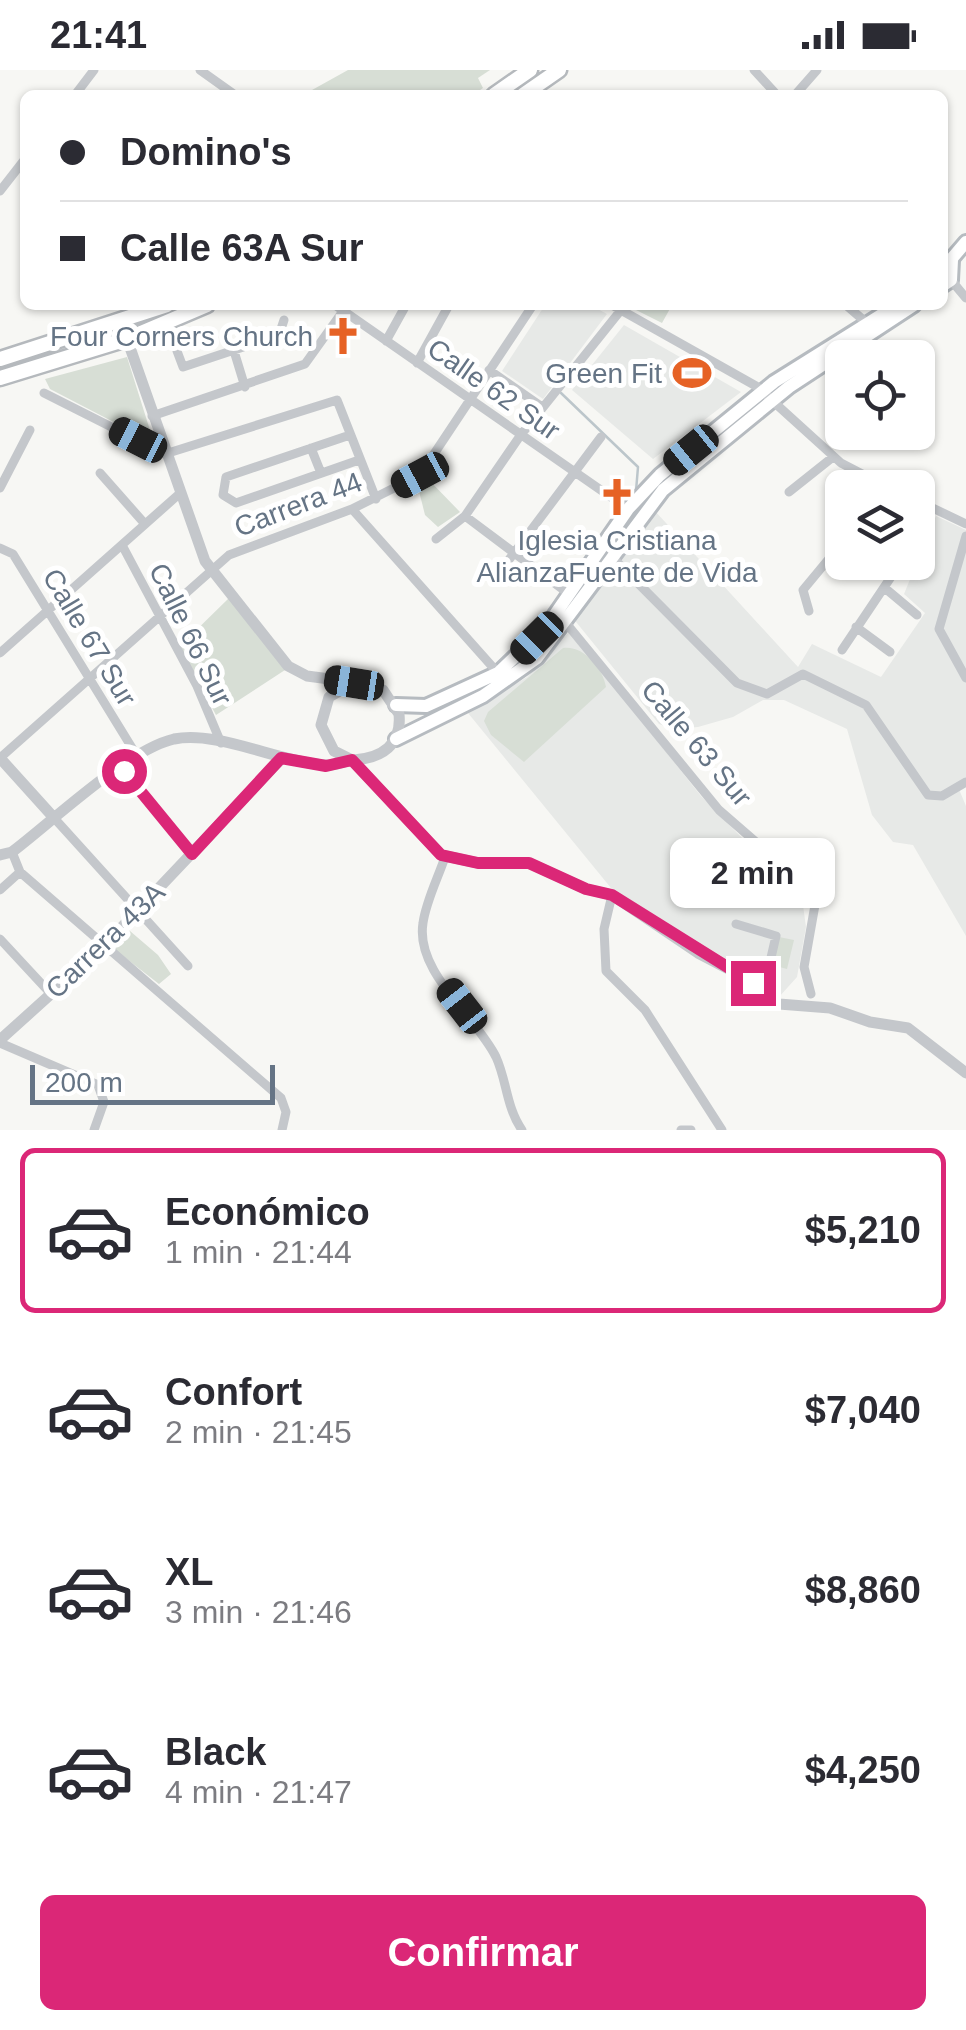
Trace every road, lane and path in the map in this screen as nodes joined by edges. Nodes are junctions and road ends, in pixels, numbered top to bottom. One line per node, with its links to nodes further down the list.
1 (94, 70): 7 (street)
2 (200, 70): 8 (street)
3 (530, 70): 9 (main road)
4 (559, 70): 10 (main road)
5 (754, 70): 11 (street)
6 (816, 70): 12 (street)
7 (78, 90)
8 (229, 90)
9 (501, 90)
10 (530, 90)
11 (772, 90)
12 (798, 90)
13 (20, 165): 14 (street)
14 (0, 191)
15 (966, 242): 16 (main road)
16 (948, 266)
17 (948, 272): 18 (street)
18 (966, 298)
19 (152, 310): 37 (main road)
20 (196, 310): 33 (main road)
21 (338, 310): 41 (street)
22 (342, 310): 34 (street, Calle 62 Sur)
23 (403, 310): 34 (street)
24 (445, 310): 38 (street)
25 (530, 310): 39 (street, Carrera 44)
26 (617, 310): 45 (street)
27 (624, 310): 43 (street)
28 (852, 310): 32 (street)
29 (889, 310): 32 (main road)
30 (906, 310): 43 (main road)
31 (284, 320): 36 (street)
32 (868, 324): 43 (main road)
33 (128, 340): 40 (main road); 46 (street)
34 (386, 341): 38 (street, Calle 62 Sur)
35 (177, 350): 36 (street)
36 (234, 351): 41 (street)
37 (0, 360)
38 (417, 364): 44 (street, Calle 62 Sur)
39 (489, 370): 44 (street, Carrera 44); 45 (street)
40 (0, 378)
41 (245, 387): 46 (street)
42 (44, 393): 52 (street)
43 (767, 396): 53 (street); 63 (main road); 74 (main road)
44 (471, 401): 49 (street, Calle 62 Sur); 62 (street, Carrera 44)
45 (542, 407): 49 (street)
46 (152, 416): 52 (street)
47 (30, 430): 59 (street)
48 (350, 435): 51 (street); 52 (street); 54 (street)
49 (520, 436): 57 (street, Calle 62 Sur); 66 (street)
50 (601, 437): 57 (street)
51 (311, 448): 58 (street); 58 (street)
52 (165, 454): 61 (street)
53 (833, 457): 55 (street); 60 (street)
54 (359, 460): 58 (street); 62 (street)
55 (857, 470)
56 (100, 472): 67 (street)
57 (576, 472): 63 (street, Calle 62 Sur); 73 (street)
58 (321, 474)
59 (0, 488)
60 (789, 492)
61 (178, 495): 67 (street); 76 (street)
62 (376, 499): 64 (street, Carrera 44)
63 (634, 503): 80 (main road)
64 (352, 509): 76 (street, Carrera 44); 90 (street)
65 (935, 510): 68 (street)
66 (465, 516): 70 (street); 73 (street)
67 (145, 524): 71 (street)
68 (966, 524)
69 (966, 536): 92 (street)
70 (436, 539)
71 (122, 545): 81 (street); 84 (street, Calle 66 Sur)
72 (0, 548): 81 (street, Calle 67 Sur)
73 (514, 555): 78 (street); 80 (street)
74 (608, 559): 85 (main road); 102 (street)
75 (825, 564): 82 (street)
76 (212, 569): 84 (street, Carrera 44); 93 (street)
77 (891, 580): 79 (street)
78 (494, 581)
79 (886, 589): 83 (street); 86 (street)
80 (569, 594): 90 (main road)
81 (48, 610): 89 (street); 91 (street, Calle 67 Sur)
82 (809, 610)
83 (917, 615)
84 (158, 616): 91 (street, Carrera 44); 96 (street, Calle 66 Sur)
85 (566, 622): 95 (main road); 117 (street, Calle 63 Sur)
86 (856, 628): 87 (street); 88 (street)
87 (842, 650)
88 (890, 652)
89 (0, 653)
90 (498, 673): 94 (main road)
91 (87, 678): 97 (street, Calle 67 Sur); 98 (street, Carrera 44)
92 (966, 678)
93 (354, 683): 94 (street); 100 (street)
94 (396, 705): 95 (street)
95 (396, 740): 100 (street)
96 (221, 743): 97 (street); 99 (street)
97 (137, 756): 101 (street)
98 (0, 758): 103 (street)
99 (281, 758): 100 (street); 105 (street, Carrera 43A)
100 (352, 760): 106 (street)
101 (122, 767): 103 (street); 105 (street)
102 (966, 782)
103 (55, 819): 104 (street); 110 (street)
104 (6, 854): 107 (street)
105 (192, 854): 110 (street, Carrera 43A)
106 (446, 856): 109 (street); 122 (street)
107 (20, 872): 108 (street); 113 (street)
108 (0, 890)
109 (612, 895): 115 (street); 125 (street)
110 (140, 908): 113 (street, Carrera 43A); 114 (street)
111 (736, 924): 115 (street)
112 (0, 939): 116 (street)
113 (104, 946): 116 (street, Carrera 43A); 121 (street)
114 (188, 966)
115 (753, 983): 119 (street)
116 (51, 994): 118 (street, Carrera 43A)
117 (811, 994)
118 (0, 1042): 120 (street)
119 (966, 1074)
120 (94, 1130)
121 (282, 1130)
122 (522, 1130)
123 (681, 1130): 124 (street)
124 (691, 1130)
125 (722, 1130)

